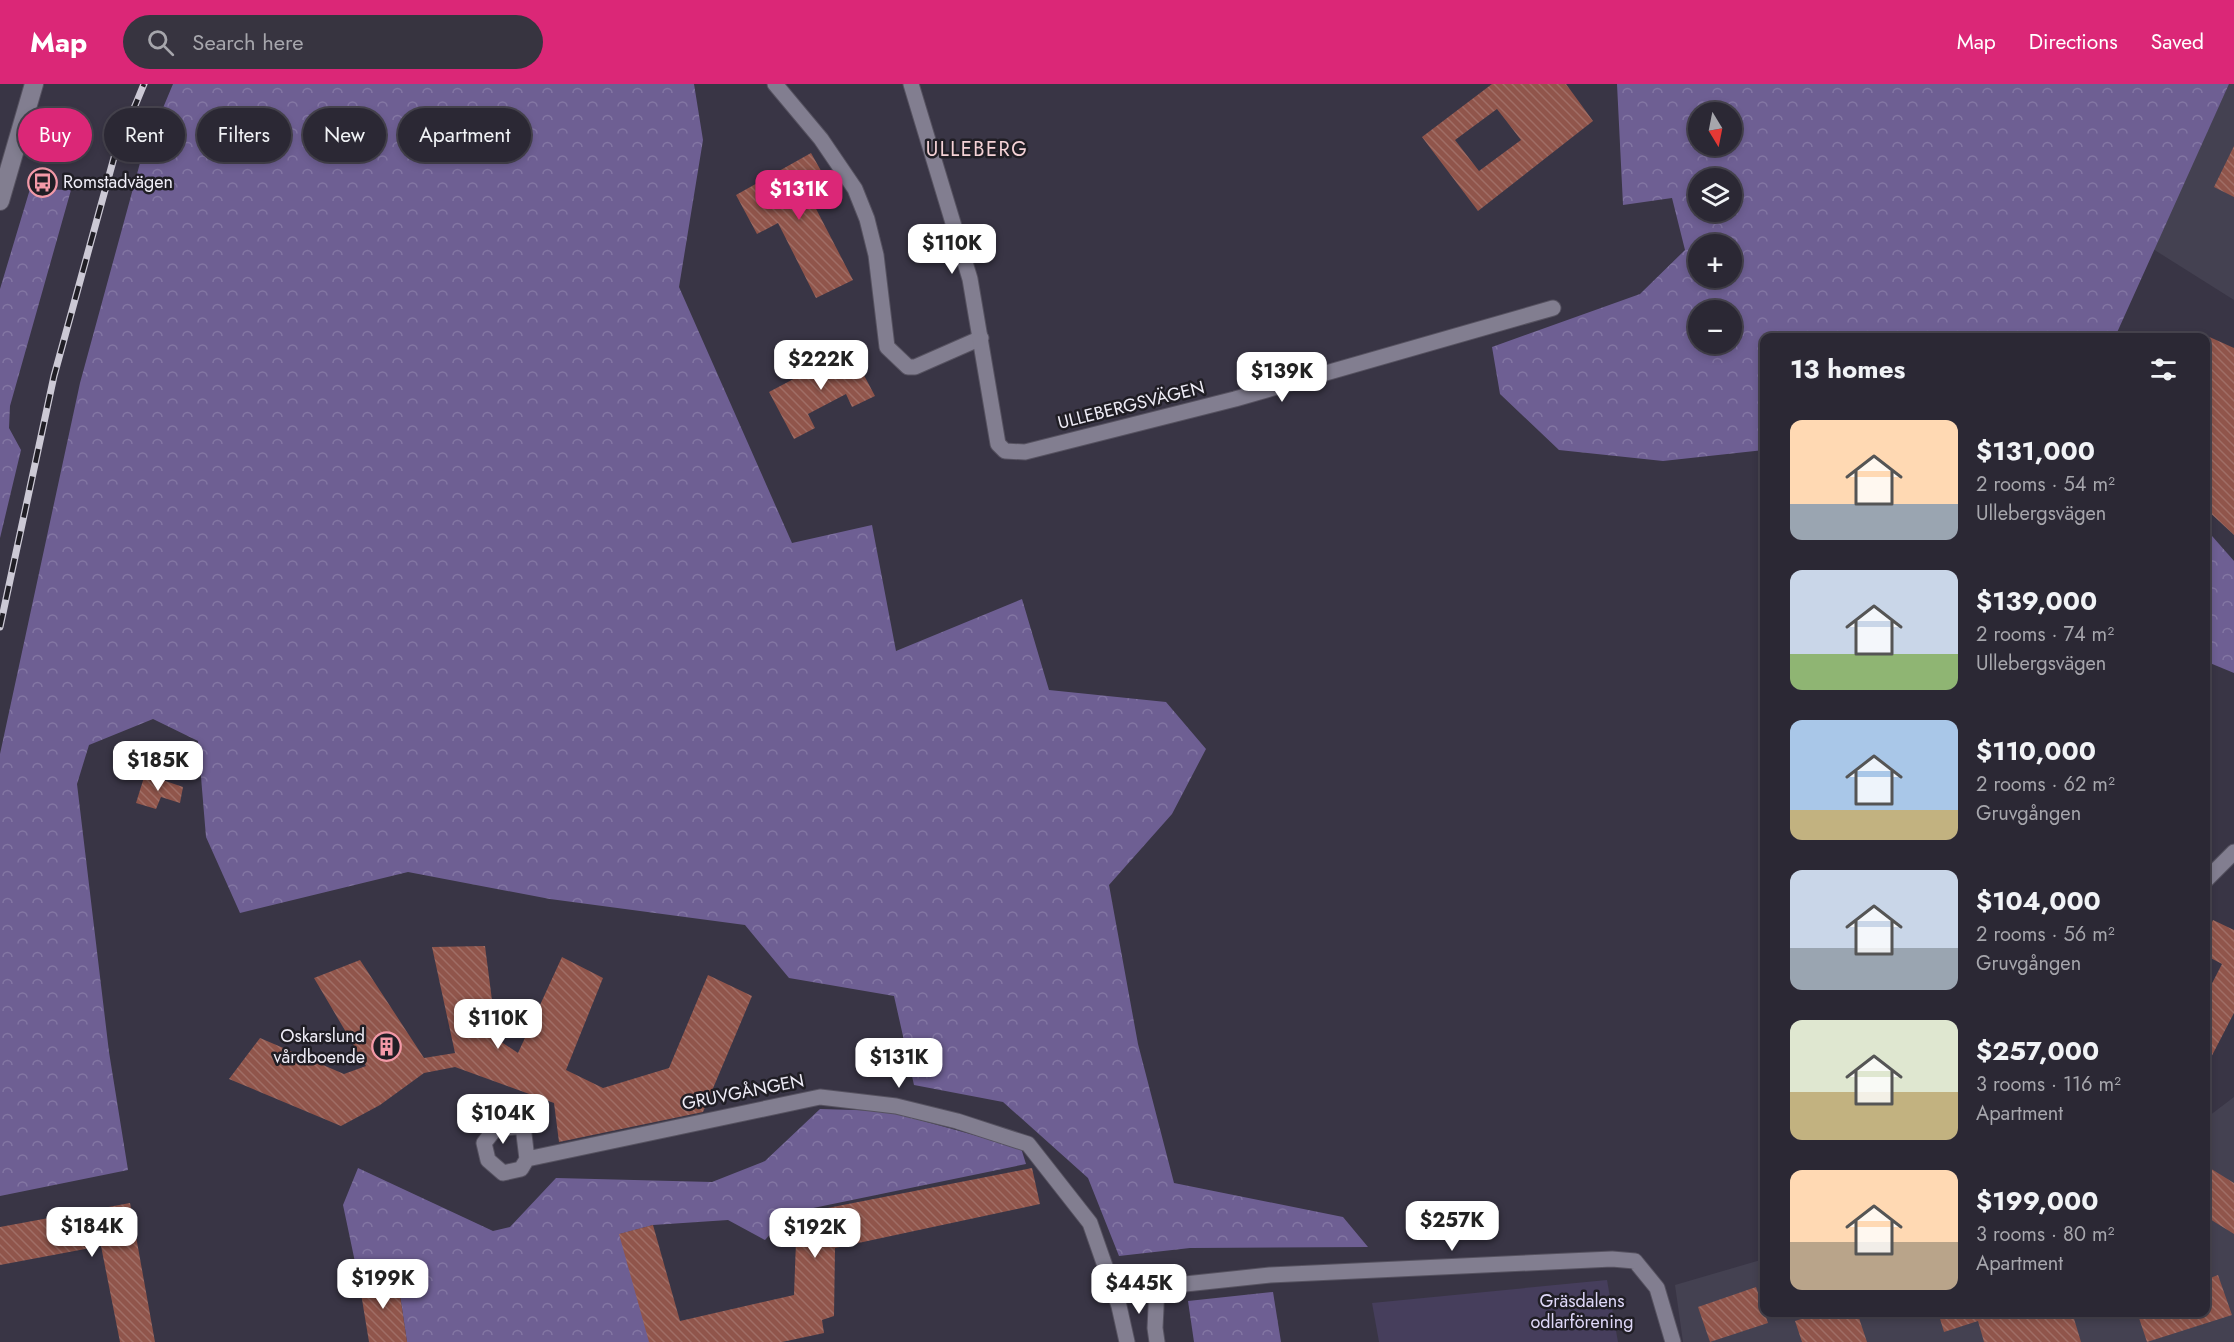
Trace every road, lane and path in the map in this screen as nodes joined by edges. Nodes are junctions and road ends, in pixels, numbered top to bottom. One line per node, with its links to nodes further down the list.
1 (34, 84): 4 (main road)
2 (775, 84): 6 (street)
3 (911, 84): 6 (street, ULLEBERGSVÄGEN)
4 (0, 201)
5 (1553, 308): 6 (street, ULLEBERGSVÄGEN)
6 (981, 338)
7 (2234, 852): 8 (street)
8 (2210, 876)
9 (527, 1159): 10 (street, GRUVGÅNGEN)
10 (1127, 1342)
11 (1158, 1342): 12 (street)
12 (1673, 1342)

